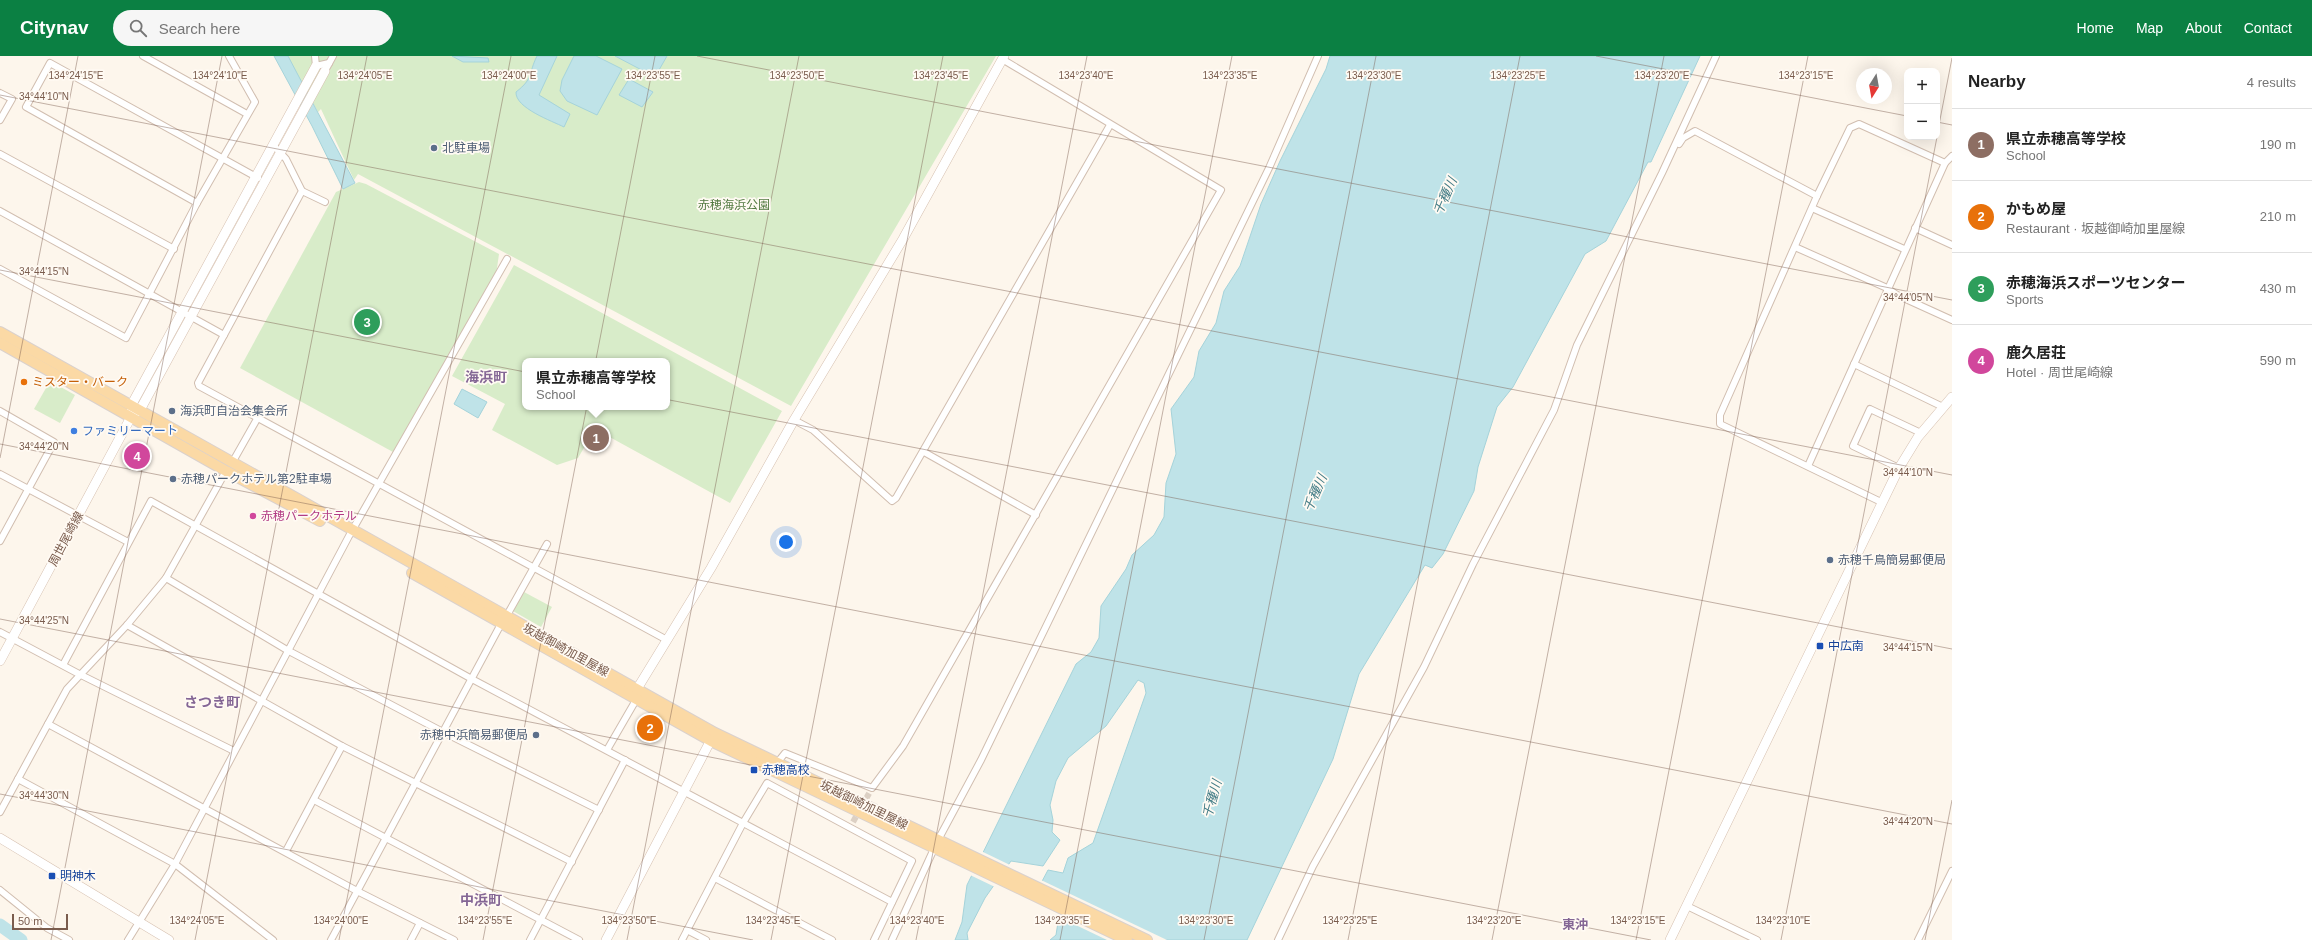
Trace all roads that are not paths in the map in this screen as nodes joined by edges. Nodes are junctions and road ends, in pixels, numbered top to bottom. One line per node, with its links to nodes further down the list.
1 (143, 56): 11 (street)
2 (229, 56): 11 (street)
3 (315, 56): 8 (street)
4 (333, 56): 9 (street)
5 (1318, 56): 101 (street)
6 (1716, 56): 19 (street)
7 (1003, 58): 13 (street); 49 (street)
8 (316, 66): 9 (street); 14 (street)
9 (327, 67): 14 (street)
10 (0, 93): 12 (street)
11 (247, 114): 17 (street)
12 (0, 120)
13 (1110, 125): 51 (street); 59 (street)
14 (277, 149): 20 (street); 21 (street)
15 (0, 154): 30 (street)
16 (1952, 156): 18 (street)
17 (223, 160): 20 (street); 24 (street); 24 (street)
18 (1945, 163): 22 (street); 27 (street)
19 (1662, 173): 22 (street); 132 (street)
20 (260, 180): 36 (street); 37 (street)
21 (302, 191): 23 (street); 40 (street)
22 (1817, 196): 25 (street)
23 (325, 202)
24 (197, 203): 30 (street)
25 (1812, 208): 29 (street); 31 (street)
26 (0, 211): 35 (street)
27 (1915, 228): 28 (street); 31 (street)
28 (1952, 245)
29 (1795, 247): 34 (street); 52 (street)
30 (174, 249): 35 (street)
31 (1904, 249): 34 (street)
32 (507, 259): 56 (street)
33 (0, 269): 35 (street)
34 (1888, 288): 38 (street); 42 (street)
35 (150, 294): 36 (street)
36 (182, 312): 37 (street); 44 (street)
37 (190, 317): 40 (street); 44 (street)
38 (1952, 320)
39 (0, 332): 44 (main road, 坂越御崎加里屋線)
40 (224, 335): 48 (street)
41 (0, 343): 47 (main road, 坂越御崎加里屋線)
42 (1854, 364): 45 (street); 52 (street)
43 (1952, 397): 45 (street)
44 (136, 407): 47 (street, 周世尾崎線); 53 (main road, 坂越御崎加里屋線)
45 (1943, 407): 50 (street)
46 (0, 411): 57 (street)
47 (131, 417): 53 (main road, 坂越御崎加里屋線); 60 (street, 周世尾崎線)
48 (257, 418): 53 (street); 56 (street)
49 (794, 420): 51 (street); 73 (street)
50 (1921, 433): 54 (street); 54 (street)
51 (924, 452): 59 (street)
52 (1808, 466): 58 (street)
53 (229, 467): 61 (street); 62 (main road, 坂越御崎加里屋線)
54 (1898, 468): 58 (street)
55 (0, 474): 57 (street)
56 (379, 485): 62 (street); 66 (street)
57 (28, 490): 60 (street); 63 (street)
58 (1881, 502): 110 (street)
59 (1036, 515): 89 (street)
60 (78, 516): 64 (street); 72 (street, 周世尾崎線)
61 (197, 526): 64 (street); 67 (street); 68 (street)
62 (350, 533): 68 (street); 69 (main road, 坂越御崎加里屋線)
63 (1, 538)
64 (128, 542): 76 (street)
65 (547, 544): 66 (street)
66 (534, 568): 69 (street); 73 (street)
67 (166, 578): 70 (street); 74 (street)
68 (318, 594): 74 (street); 78 (street)
69 (503, 620): 78 (street); 79 (main road, 坂越御崎加里屋線); 80 (main road, 坂越御崎加里屋線)
70 (127, 625): 77 (street); 81 (street)
71 (0, 632): 72 (street)
72 (12, 639): 75 (street, 周世尾崎線); 76 (street)
73 (667, 640): 79 (street)
74 (287, 650): 81 (street); 83 (street)
75 (0, 662)
76 (63, 665): 77 (street)
77 (79, 674): 82 (street); 87 (street)
78 (470, 678): 83 (street); 86 (street)
79 (637, 689): 80 (street); 84 (main road, 坂越御崎加里屋線)
80 (636, 700): 84 (main road, 坂越御崎加里屋線); 86 (street)
81 (260, 702): 85 (street); 87 (street)
82 (48, 724): 90 (street); 95 (street)
83 (441, 731): 92 (street); 96 (street)
84 (713, 737): 89 (main road, 坂越御崎加里屋線); 93 (street)
85 (342, 746): 92 (street); 94 (street)
86 (607, 750): 88 (street)
87 (234, 751): 95 (street)
88 (625, 760): 93 (street); 96 (street)
89 (775, 767): 91 (street); 101 (main road, 坂越御崎加里屋線)
90 (18, 779): 97 (street); 104 (street)
91 (767, 783): 98 (street); 109 (street)
92 (414, 784): 99 (street); 103 (street)
93 (685, 792): 98 (street); 124 (street)
94 (314, 800): 99 (street); 102 (street)
95 (204, 808): 102 (street); 104 (street)
96 (600, 810): 103 (street)
97 (0, 812)
98 (743, 823): 106 (street); 109 (street)
99 (386, 837): 108 (street); 111 (street)
100 (0, 838): 112 (street)
101 (939, 845): 129 (street); 130 (main road, 坂越御崎加里屋線); 131 (main road, 坂越御崎加里屋線)
102 (286, 851): 108 (street)
103 (572, 862): 111 (street)
104 (175, 864): 112 (street); 118 (street)
105 (1952, 871): 135 (street)
106 (715, 878): 114 (street); 127 (street)
107 (0, 890): 115 (street)
108 (357, 891): 113 (street); 119 (street)
109 (892, 902): 128 (street)
110 (1687, 906): 133 (street); 134 (street)
111 (540, 920): 122 (street); 123 (street)
112 (140, 921): 116 (street); 117 (street)
113 (420, 923): 120 (street); 121 (street)
114 (687, 930): 125 (street); 126 (street)
115 (69, 940)
116 (128, 940)
117 (169, 940)
118 (273, 940)
119 (331, 940)
120 (411, 940)
121 (454, 940)
122 (530, 940)
123 (579, 940)
124 (606, 940)
125 (682, 940)
126 (706, 940)
127 (832, 940)
128 (874, 940)
129 (892, 940)
130 (1127, 940)
131 (1147, 940)
132 (1278, 940)
133 (1670, 940)
134 (1757, 940)
135 (1918, 940)

